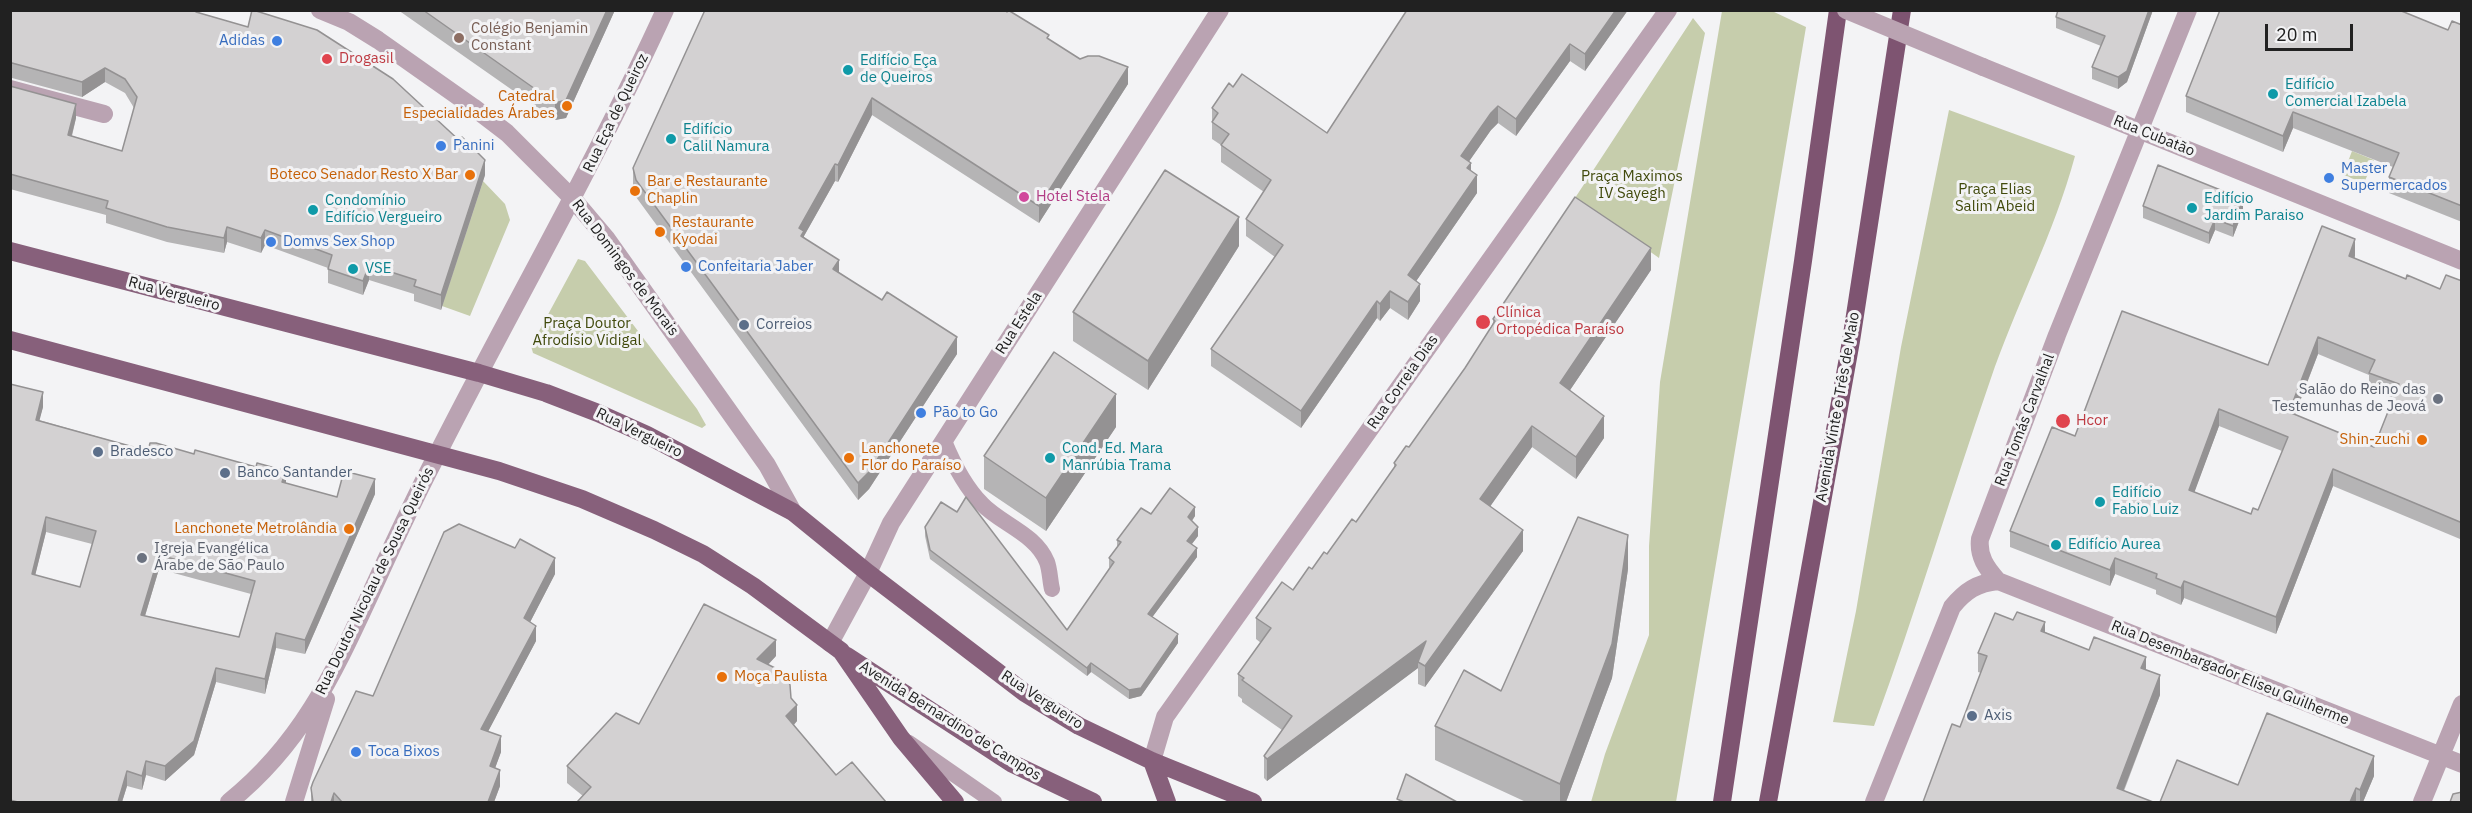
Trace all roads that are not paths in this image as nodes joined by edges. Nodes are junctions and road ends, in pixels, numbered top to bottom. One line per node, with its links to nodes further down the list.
1 (320, 10): 12 (street, Rua Domingos de Morais)
2 (665, 10): 12 (street, Rua Eça de Queiroz)
3 (1220, 10): 17 (street, Rua Estela)
4 (1668, 10): 28 (street, Rua Correia Dias)
5 (1838, 10): 37 (highway)
6 (1846, 10): 11 (street, Rua Cubatão, bridge)
7 (1902, 10): 38 (highway, Avenida Vinte e Três de Maio)
8 (2188, 10): 11 (street, Rua Tomás Carvalhal)
9 (10, 89): 10 (street)
10 (104, 114)
11 (2140, 130): 14 (street, Rua Cubatão); 21 (street, Rua Tomás Carvalhal)
12 (573, 199): 16 (street, Rua Eça de Queiroz); 19 (street, Rua Domingos de Morais)
13 (10, 251): 16 (main road, Rua Vergueiro)
14 (2462, 261)
15 (10, 340): 18 (main road)
16 (479, 373): 18 (street, Rua Doutor Nicolau de Sousa Queirós); 19 (main road, Rua Vergueiro)
17 (944, 441): 20 (street, Rua Estela); 22 (lane)
18 (437, 454): 23 (main road); 24 (street, Rua Doutor Nicolau de Sousa Queirós)
19 (792, 512): 20 (main road, Rua Vergueiro)
20 (868, 573): 23 (street, Rua Estela); 28 (main road, Rua Vergueiro)
21 (1998, 581): 27 (street, Rua Desembargador Eliseu Guilherme); 39 (street)
22 (1052, 589)
23 (835, 647): 26 (main road); 34 (main road, Avenida Bernardino de Campos)
24 (332, 677): 30 (street, Rua Doutor Nicolau de Sousa Queirós); 31 (street)
25 (2462, 704): 27 (street)
26 (901, 738): 32 (main road); 33 (lane)
27 (2441, 756): 29 (street, Rua Desembargador Eliseu Guilherme); 40 (street)
28 (1152, 761): 35 (main road); 36 (main road)
29 (2462, 764)
30 (232, 802)
31 (294, 802)
32 (955, 802)
33 (994, 802)
34 (1093, 802)
35 (1167, 802)
36 (1253, 802)
37 (1722, 802)
38 (1768, 802)
39 (1874, 802)
40 (2422, 802)

